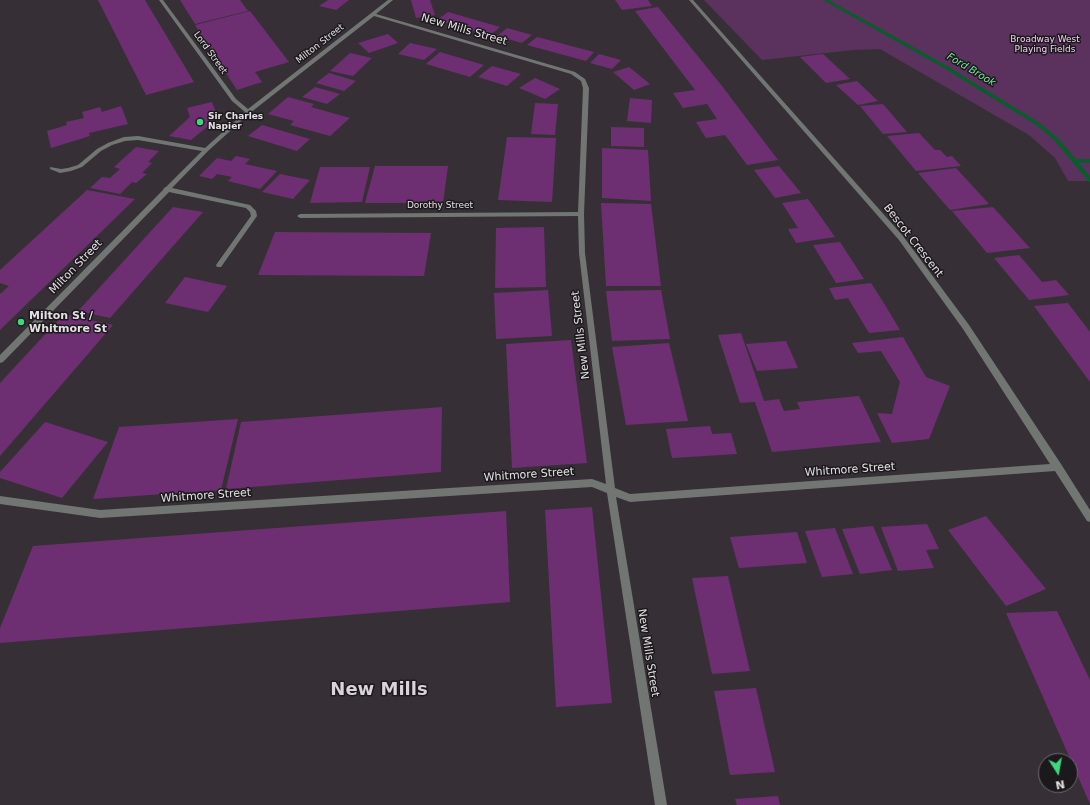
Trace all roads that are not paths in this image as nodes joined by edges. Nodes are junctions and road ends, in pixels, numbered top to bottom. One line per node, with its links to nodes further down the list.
1 (161, 0): 5 (street, Lord Street)
2 (391, 0): 4 (street, Milton Street)
3 (691, 0): 13 (street, Bescot Crescent)
4 (372, 14): 5 (street, Milton Street); 9 (street, New Mills Street)
5 (248, 112): 6 (street, Milton Street)
6 (206, 150): 7 (street); 8 (street, Milton Street)
7 (52, 168)
8 (166, 189): 11 (street); 12 (street, Milton Street)
9 (581, 214): 10 (street, Dorothy Street); 14 (street, New Mills Street)
10 (300, 216)
11 (219, 264)
12 (0, 360)
13 (1058, 467): 14 (street, Whitmore Street); 16 (street, Bescot Crescent)
14 (611, 490): 15 (street, Whitmore Street); 17 (street, New Mills Street)
15 (0, 500)
16 (1090, 518)
17 (662, 805)

